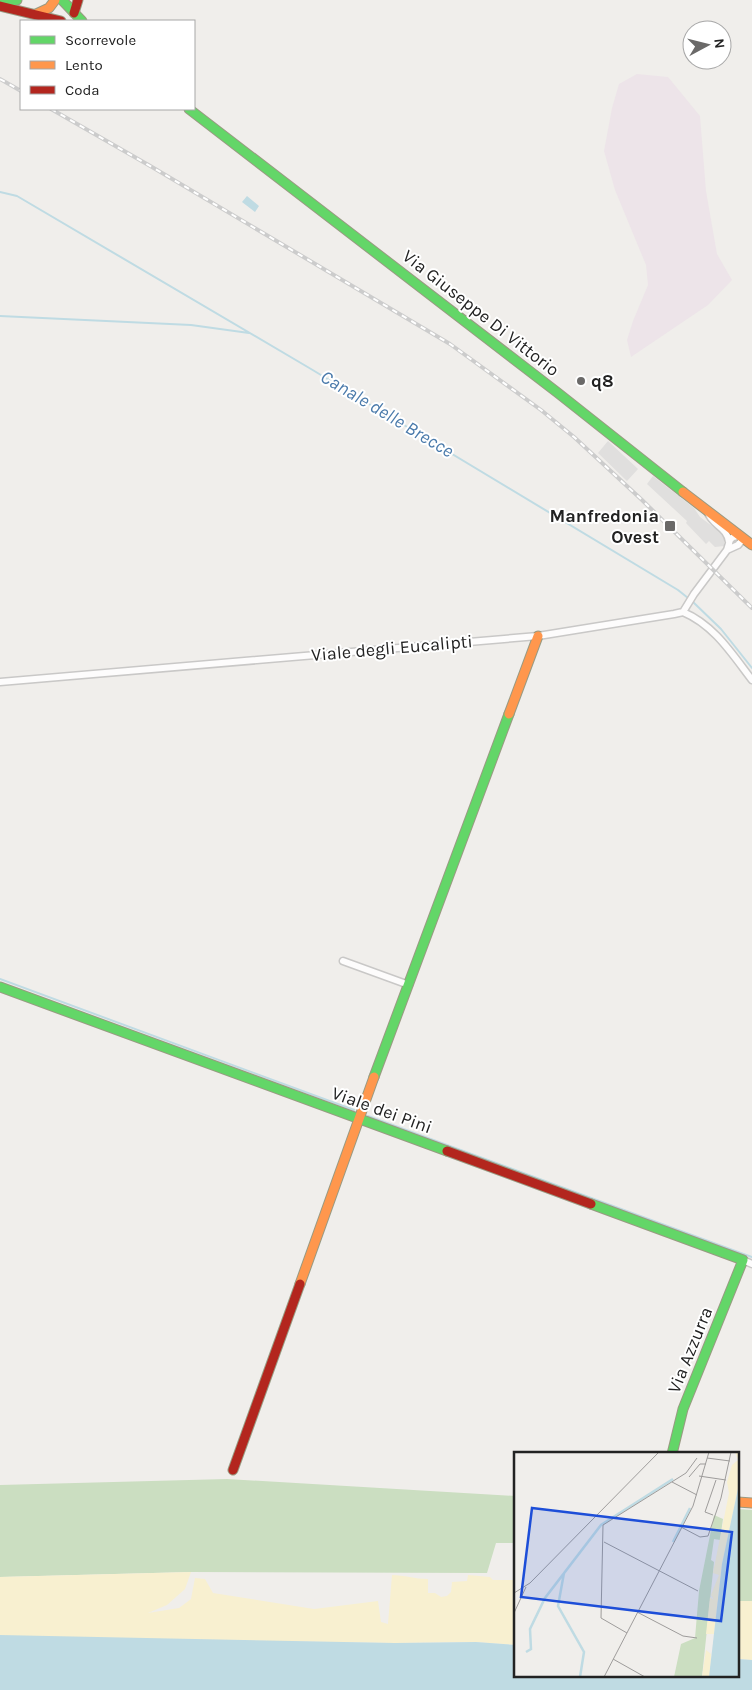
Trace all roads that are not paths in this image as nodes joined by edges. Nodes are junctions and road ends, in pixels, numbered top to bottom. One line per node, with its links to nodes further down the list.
1 (17, 0): 5 (street)
2 (55, 0): 6 (street)
3 (62, 0): 7 (street)
4 (78, 0): 7 (street)
5 (0, 5): 6 (street)
6 (33, 14): 8 (street)
7 (74, 14): 9 (street)
8 (57, 20)
9 (81, 20)
10 (190, 110): 11 (street, Via Giuseppe Di Vittorio)
11 (708, 511): 12 (street, Via Giuseppe Di Vittorio); 13 (street)
12 (742, 537): 13 (street); 14 (street, Via Giuseppe Di Vittorio); 15 (street)
13 (729, 542): 15 (street)
14 (752, 545)
15 (727, 550): 16 (street)
16 (685, 609): 17 (street, Viale degli Eucalipti); 18 (street)
17 (538, 636): 19 (street, Viale degli Eucalipti); 21 (street)
18 (752, 680)
19 (0, 682)
20 (343, 961): 21 (street)
21 (409, 985): 23 (street)
22 (0, 987): 23 (street, Viale dei Pini)
23 (359, 1118): 24 (street, Viale dei Pini); 26 (street)
24 (748, 1262): 25 (street, Via Azzurra)
25 (672, 1452)
26 (233, 1470)

